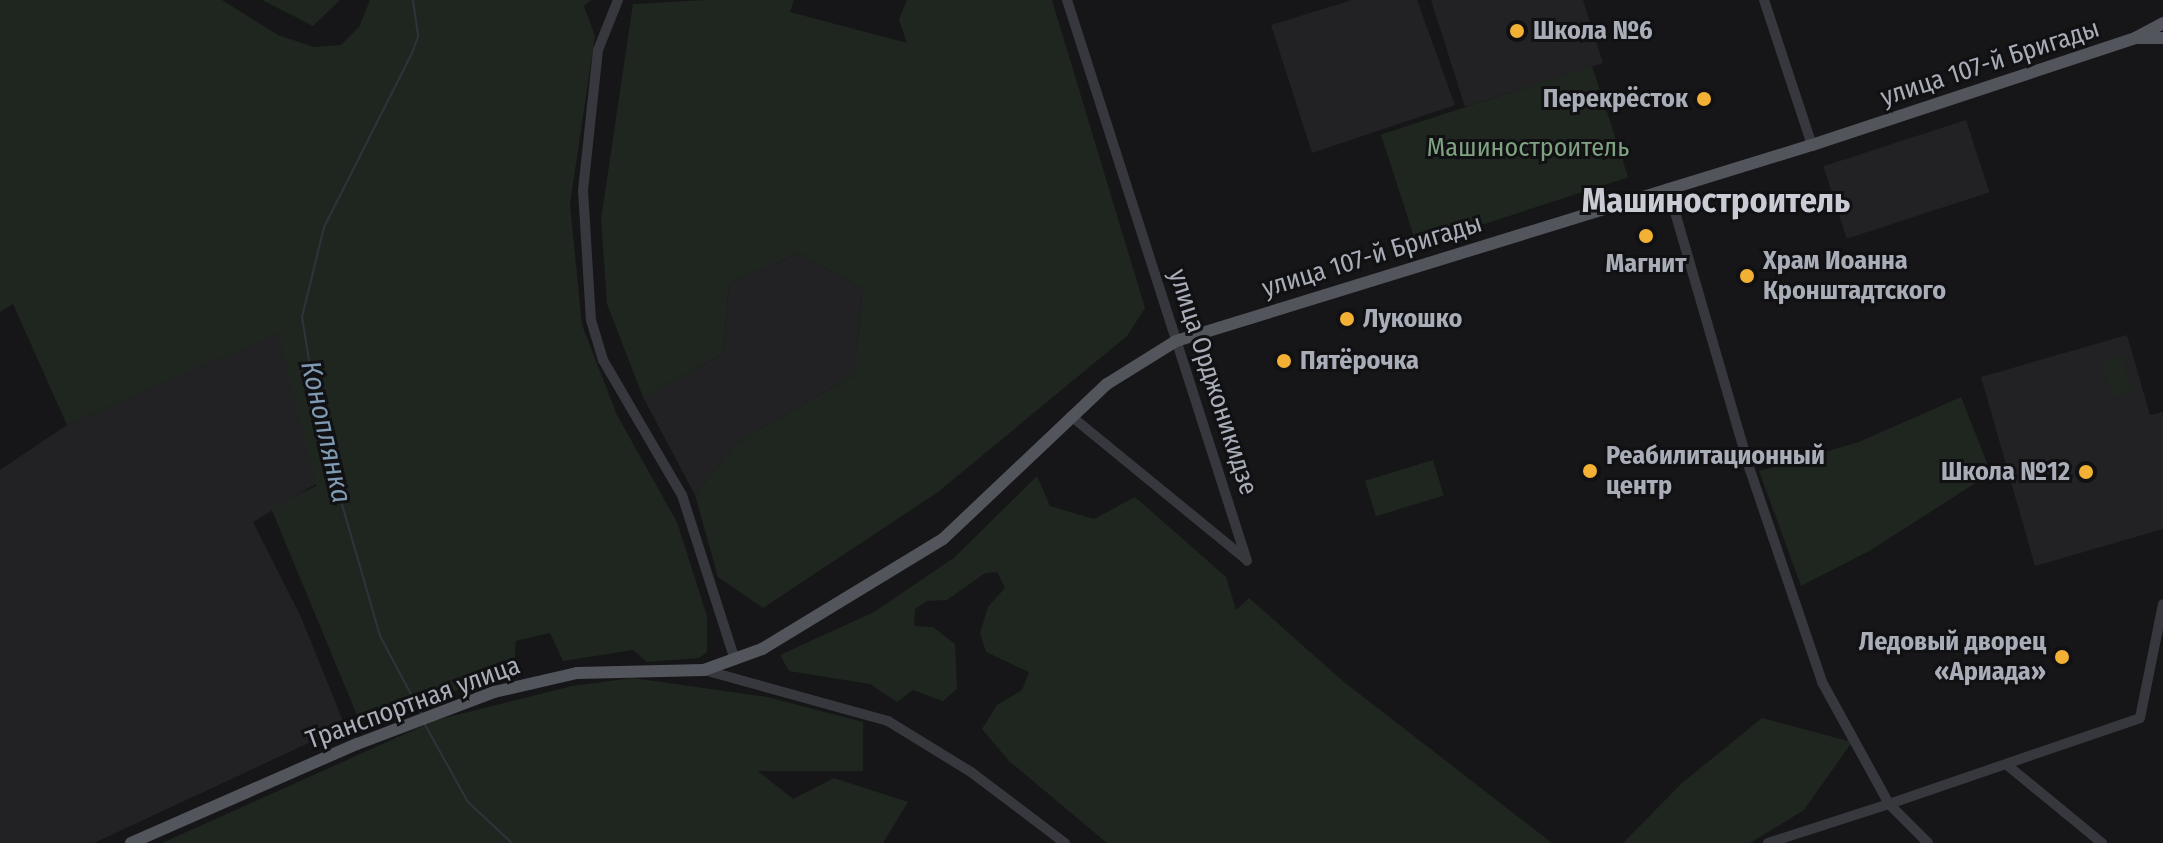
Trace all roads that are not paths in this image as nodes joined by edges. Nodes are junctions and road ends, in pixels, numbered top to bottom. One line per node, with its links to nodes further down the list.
1 (618, 0): 12 (street)
2 (1067, 0): 9 (street, улица Орджоникидзе)
3 (1764, 0): 7 (street)
4 (2163, 23): 5 (main road)
5 (2135, 38): 6 (main road); 7 (main road, улица 107-й Бригады)
6 (2163, 38)
7 (1812, 145): 8 (main road, улица 107-й Бригады)
8 (1668, 188): 9 (main road, улица 107-й Бригады); 15 (street)
9 (1176, 341): 10 (main road, улица 107-й Бригады); 10 (street, улица Орджоникидзе)
10 (1071, 416): 12 (main road, улица 107-й Бригады)
11 (2163, 604): 14 (street)
12 (735, 660): 13 (main road, улица 107-й Бригады)
13 (704, 670): 16 (main road, Транспортная улица); 17 (street, Транспортная улица)
14 (2007, 765): 15 (street); 20 (street)
15 (1889, 804): 18 (street); 19 (street)
16 (131, 843)
17 (1065, 843)
18 (1768, 843)
19 (1928, 843)
20 (2102, 843)

